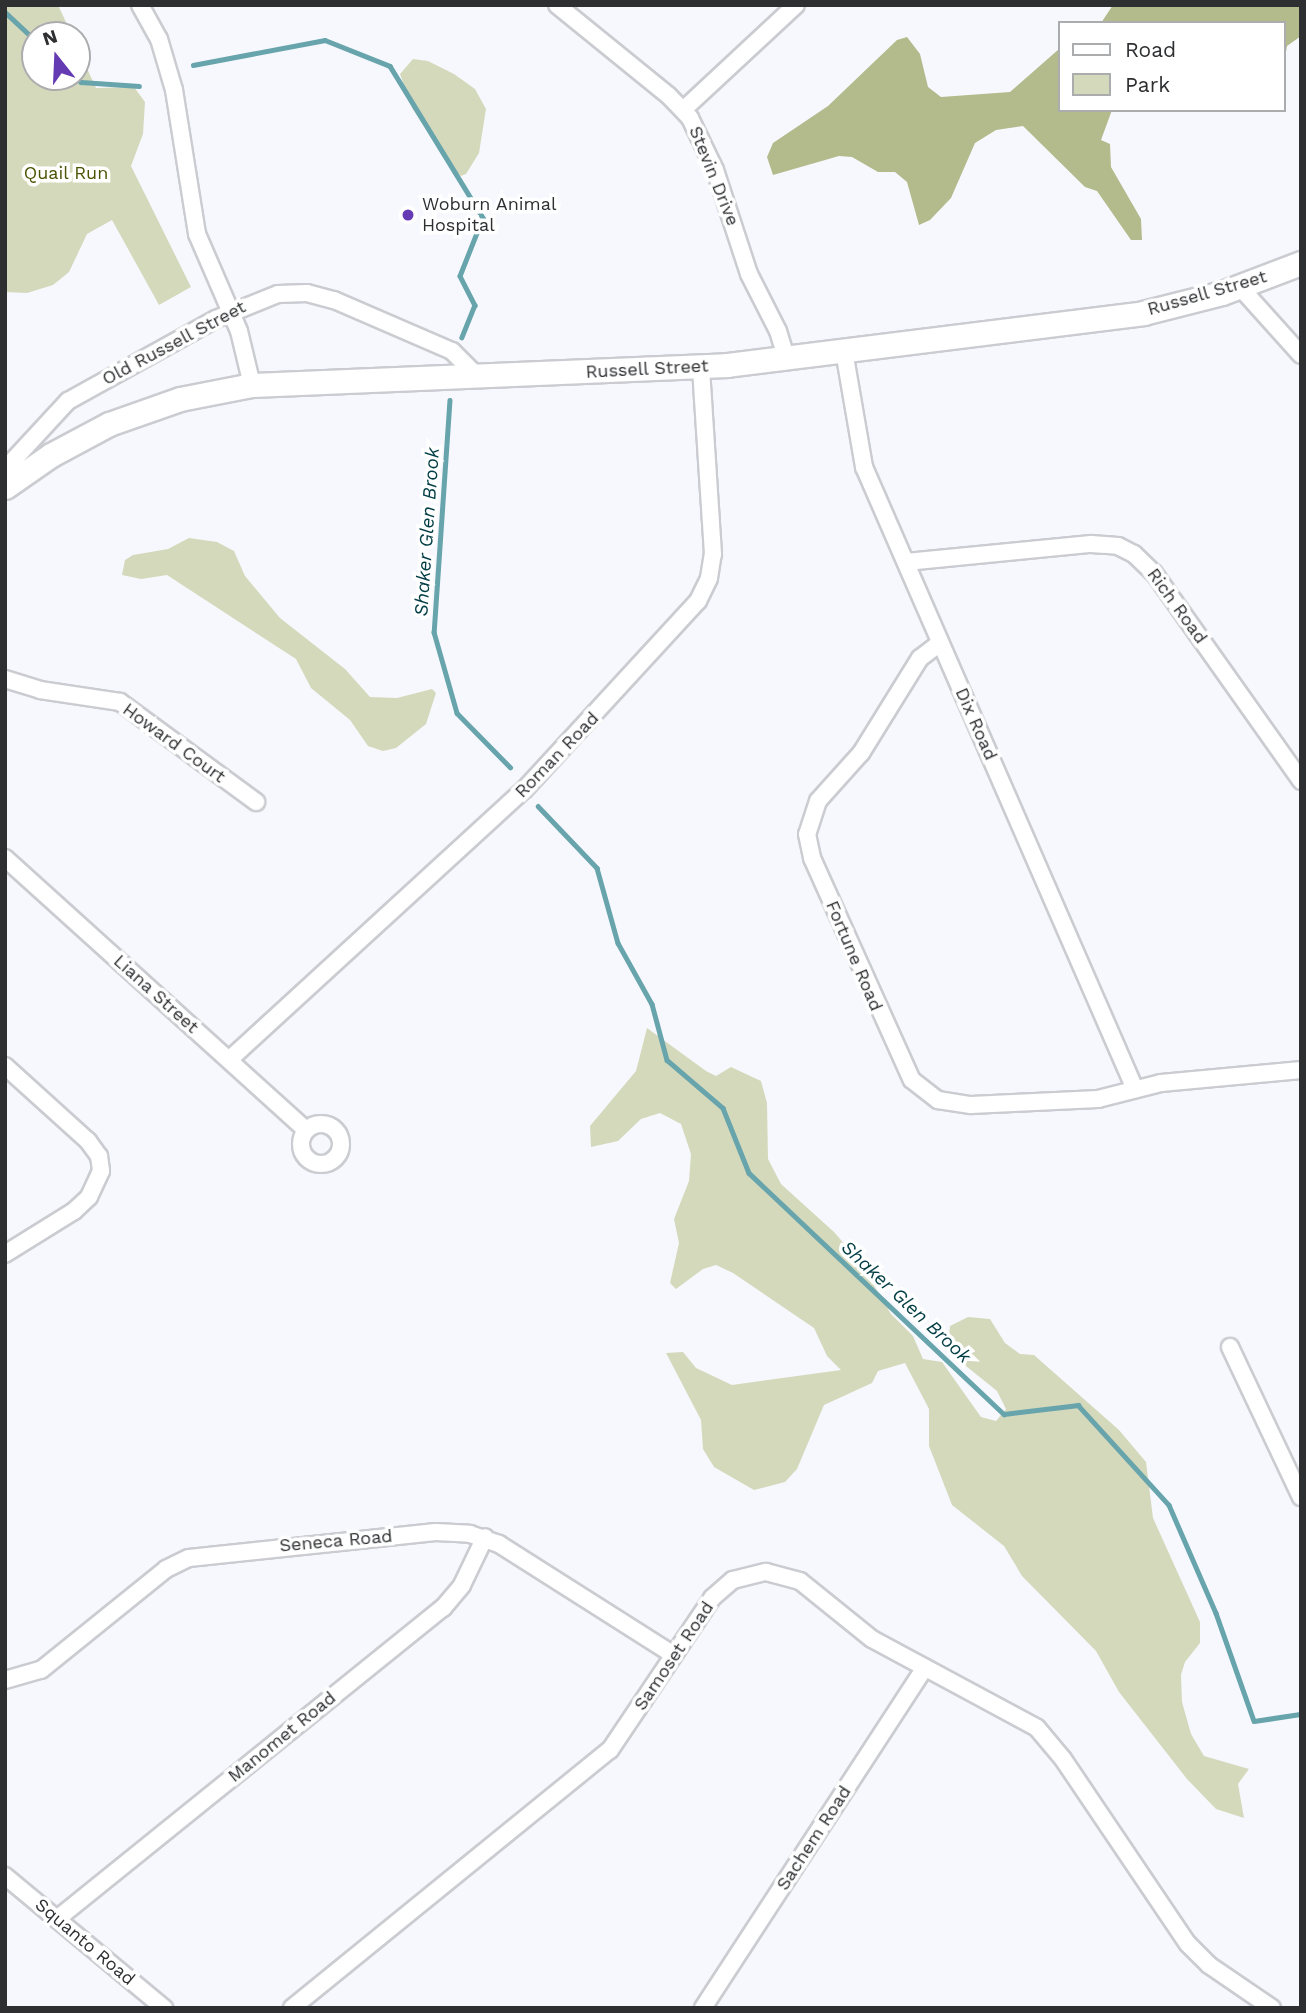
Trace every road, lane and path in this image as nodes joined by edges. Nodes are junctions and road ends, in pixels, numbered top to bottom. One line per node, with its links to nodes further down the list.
1 (140, 5): 7 (street)
2 (557, 5): 4 (street, Stevin Drive)
3 (796, 5): 4 (street)
4 (683, 110): 10 (street, Stevin Drive)
5 (1301, 263): 6 (street, Russell Street)
6 (1240, 287): 8 (street, Russell Street); 9 (street)
7 (232, 312): 12 (street, Old Russell Street); 13 (street); 14 (street, Old Russell Street)
8 (844, 351): 10 (street, Russell Street); 15 (street, Dix Road)
9 (1301, 355)
10 (786, 358): 11 (street, Russell Street)
11 (701, 368): 12 (street, Russell Street); 21 (street, Roman Road)
12 (477, 376): 13 (street, Russell Street)
13 (252, 385): 14 (street, Russell Street)
14 (9, 474)
15 (906, 562): 16 (street, Dix Road); 18 (street, Rich Road)
16 (940, 643): 24 (street, Dix Road); 24 (street, Fortune Road)
17 (5, 679): 19 (street, Howard Court)
18 (1301, 781)
19 (256, 802)
20 (5, 858): 21 (street, Liana Street)
21 (230, 1059): 25 (street, Liana Street)
22 (5, 1066): 26 (street)
23 (1301, 1070): 24 (street)
24 (1135, 1089)
25 (306, 1130)
26 (5, 1254)
27 (1230, 1347): 28 (street)
28 (1301, 1497)
29 (485, 1537): 30 (street, Seneca Road); 32 (street, Seneca Road); 34 (street, Manomet Road)
30 (674, 1655): 31 (street, Samoset Road); 36 (street, Samoset Road)
31 (925, 1668): 37 (street, Sachem Road); 38 (street, Samoset Road)
32 (5, 1680)
33 (5, 1876): 34 (street, Squanto Road)
34 (57, 1919): 35 (street, Squanto Road)
35 (164, 2008)
36 (292, 2008)
37 (703, 2008)
38 (1272, 2008)

